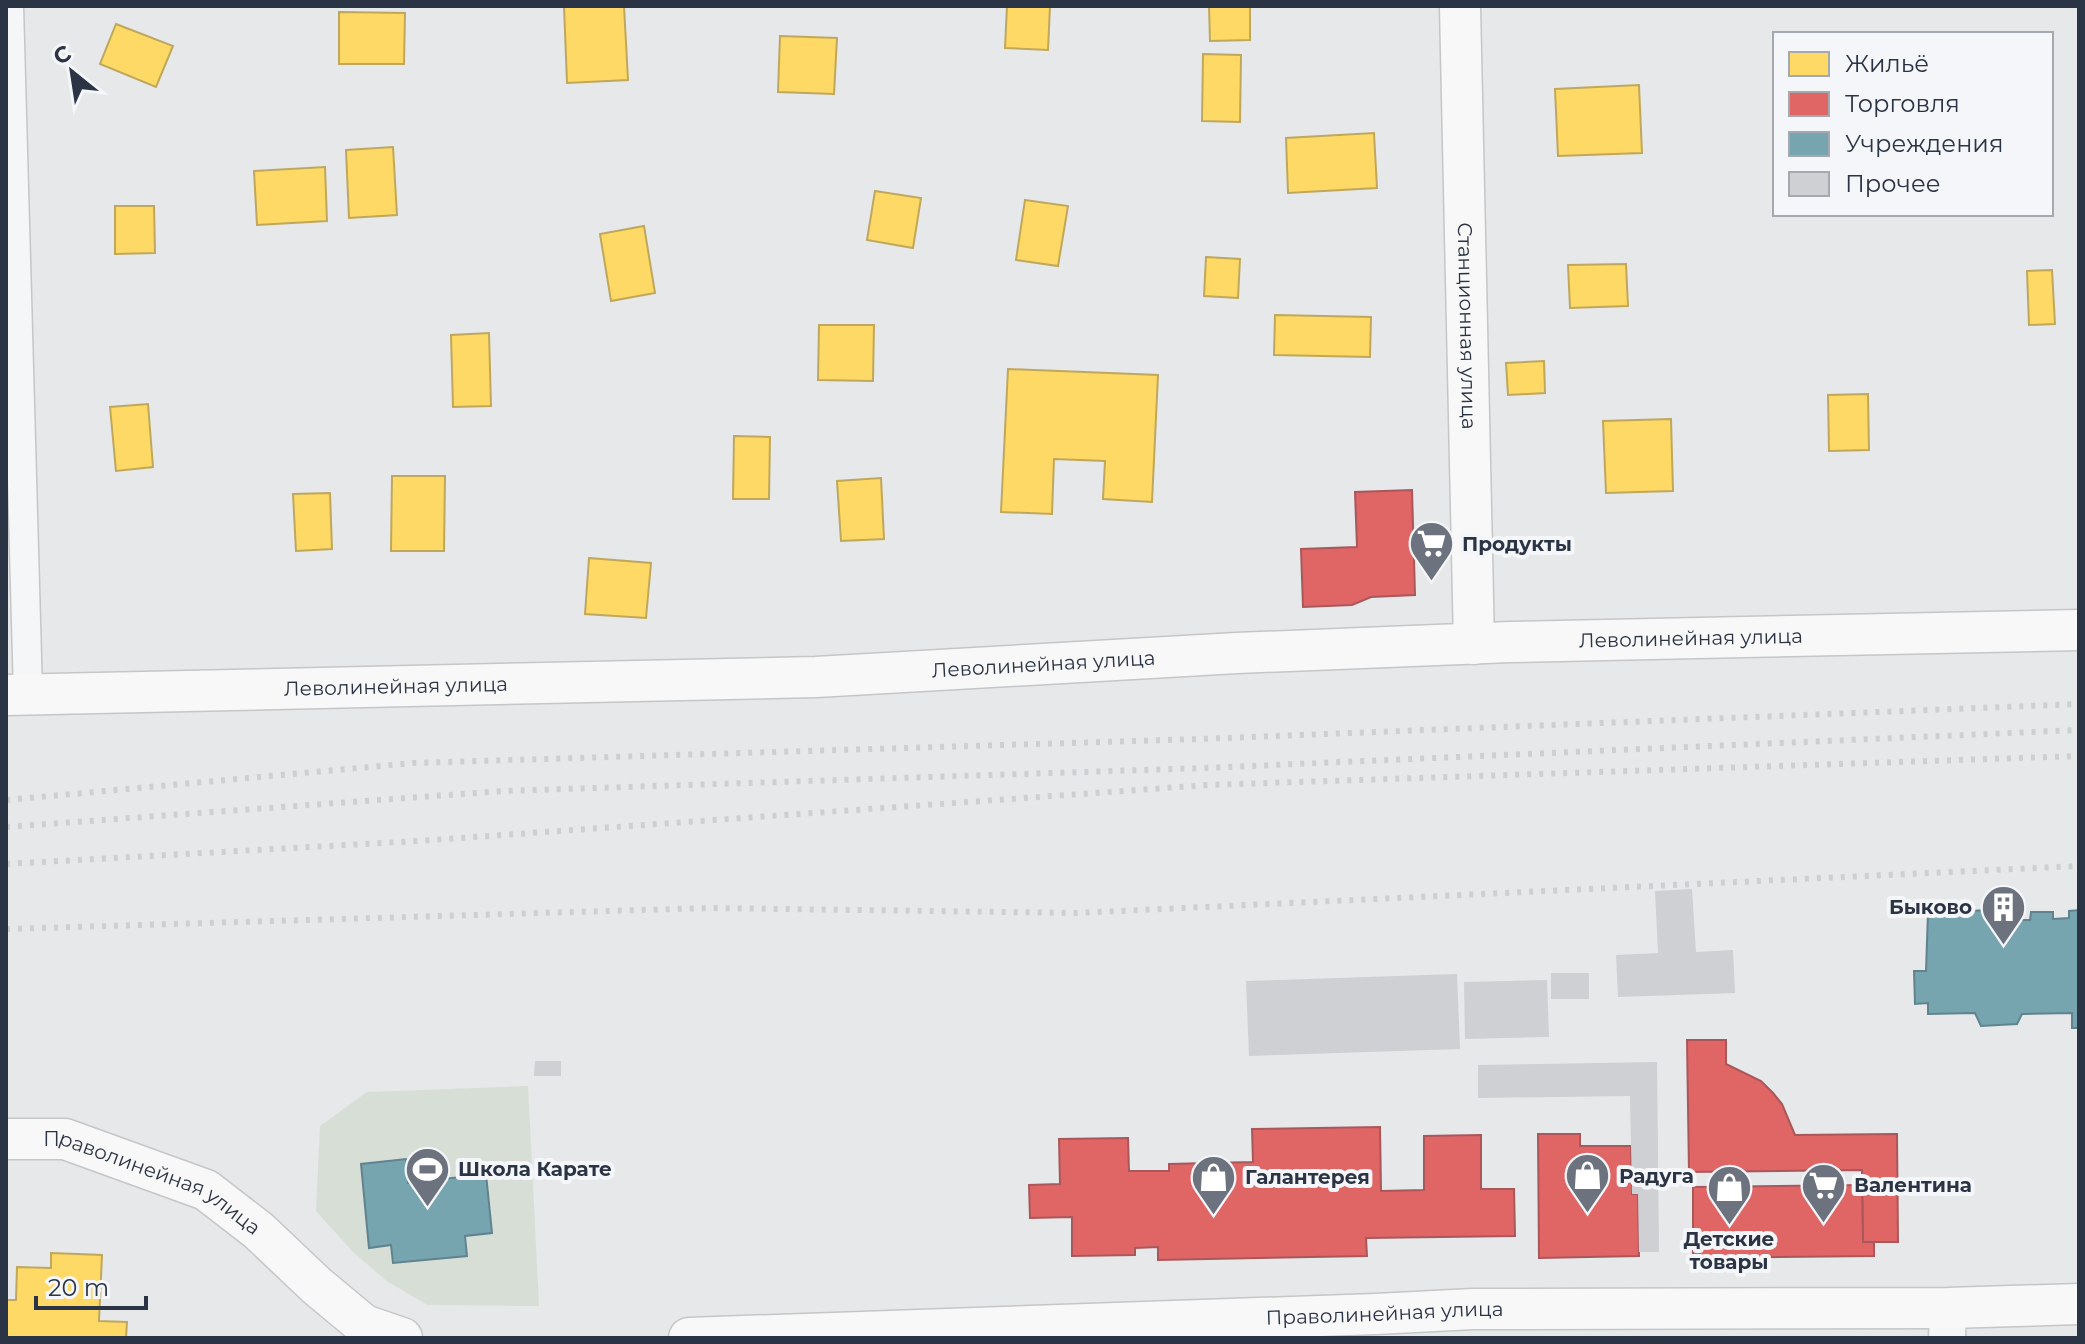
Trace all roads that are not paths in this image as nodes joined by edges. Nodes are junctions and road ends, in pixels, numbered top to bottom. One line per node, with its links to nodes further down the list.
1 (9, 6): 5 (street)
2 (1460, 6): 4 (main road, Станционная улица)
3 (2079, 630): 4 (main road, Леволинейная улица)
4 (1474, 644): 5 (main road, Леволинейная улица)
5 (17, 695)
6 (6, 1139): 10 (main road, Праволинейная улица)
7 (2079, 1304): 8 (main road, Праволинейная улица)
8 (1948, 1323): 9 (main road, Праволинейная улица)
9 (1376, 1326): 11 (main road, Праволинейная улица)
10 (402, 1338)
11 (689, 1338)

